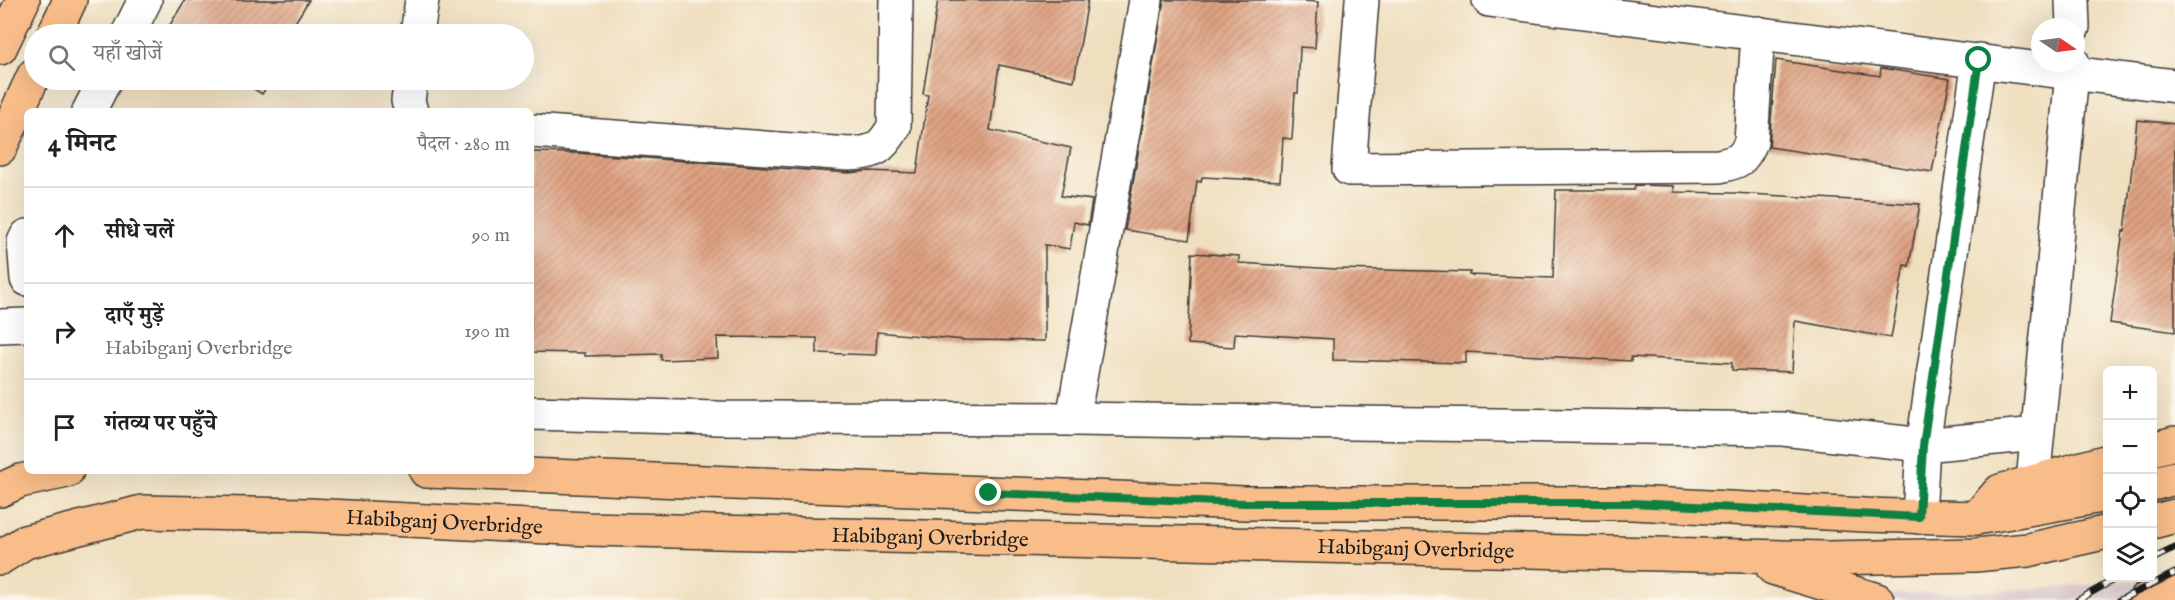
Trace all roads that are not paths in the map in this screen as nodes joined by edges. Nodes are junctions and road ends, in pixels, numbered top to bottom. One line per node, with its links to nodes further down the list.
1 (23, 0): 15 (main road)
2 (70, 0): 11 (main road)
3 (145, 0): 12 (street)
4 (422, 0): 13 (street)
5 (896, 0): 26 (street)
6 (1146, 0): 31 (street)
7 (1362, 0): 14 (street)
8 (1489, 0): 14 (street)
9 (2072, 0): 10 (street)
10 (2073, 18)
11 (59, 24)
12 (133, 24)
13 (418, 24)
14 (1758, 33): 16 (street)
15 (0, 48)
16 (1979, 60): 17 (street); 34 (street)
17 (2031, 64)
18 (2085, 70): 20 (street)
19 (2073, 72): 32 (street)
20 (2175, 86)
21 (27, 90): 27 (main road)
22 (100, 90): 24 (street)
23 (410, 90): 25 (street)
24 (91, 108)
25 (410, 108)
26 (534, 131)
27 (0, 148)
28 (24, 325): 29 (street)
29 (0, 326)
30 (534, 412): 31 (street)
31 (1073, 419): 34 (street)
32 (2037, 434): 34 (street); 40 (street)
33 (2175, 443): 35 (main road)
34 (1923, 446): 45 (street)
35 (2157, 448)
36 (2103, 462): 40 (main road)
37 (53, 474): 42 (main road)
38 (503, 474): 45 (main road, Habibganj Overbridge)
39 (2175, 478): 41 (main road)
40 (2033, 482): 46 (main road)
41 (2157, 483)
42 (0, 490)
43 (2103, 496): 46 (main road, Habibganj Overbridge)
44 (2175, 516): 47 (main road)
45 (1919, 517): 46 (main road, Habibganj Overbridge)
46 (1976, 518)
47 (2157, 521)
48 (2103, 533): 49 (main road, Habibganj Overbridge)
49 (1732, 556): 50 (main road, Habibganj Overbridge); 52 (main road)
50 (0, 558)
51 (2175, 592): 53 (main road)
52 (1877, 600)
53 (2145, 600)

